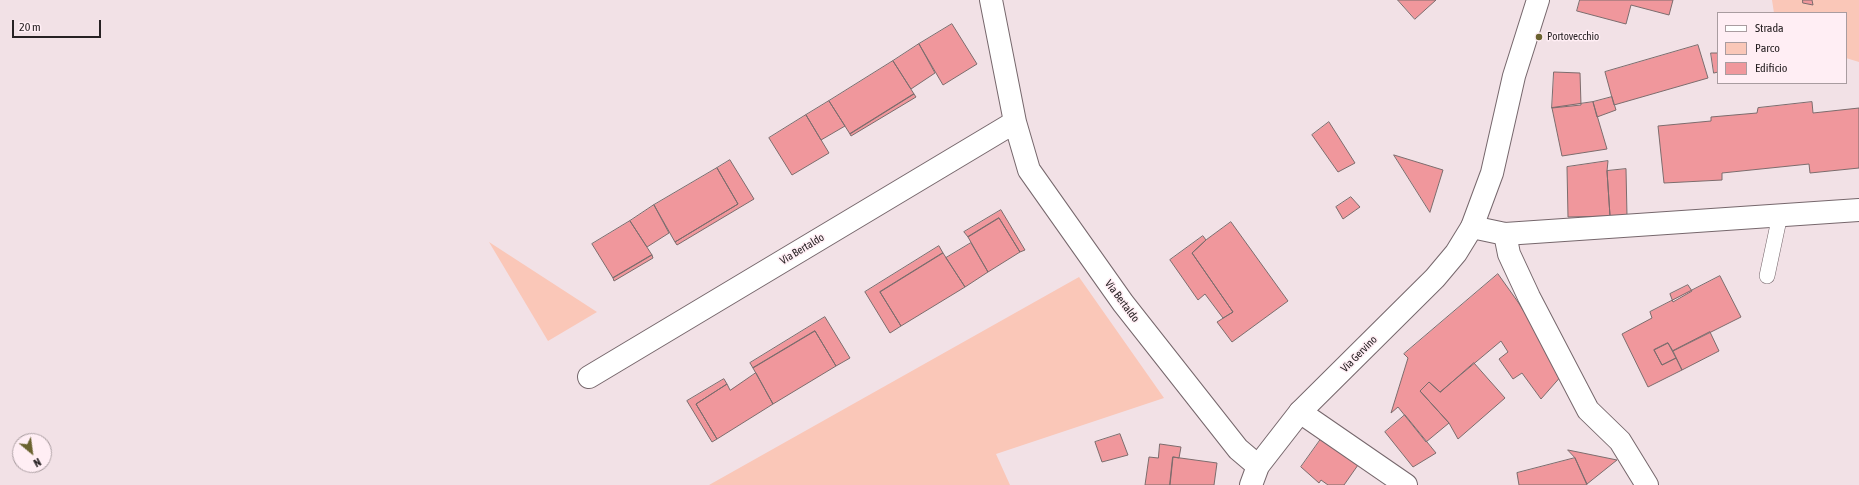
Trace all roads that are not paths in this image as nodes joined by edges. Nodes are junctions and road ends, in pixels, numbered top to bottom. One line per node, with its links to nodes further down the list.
1 (991, 0): 3 (street, Via Bertaldo)
2 (1538, 0): 6 (street, Via Gervino)
3 (1015, 122): 9 (street, Via Bertaldo); 11 (street, Via Bertaldo)
4 (1859, 210): 5 (street)
5 (1780, 215): 7 (street); 8 (lane)
6 (1472, 227): 7 (street); 10 (street, Via Gervino)
7 (1505, 234): 13 (street)
8 (1767, 276)
9 (589, 377)
10 (1300, 412): 11 (street, Via Gervino); 12 (street)
11 (1254, 475)
12 (1406, 485)
13 (1647, 485)

